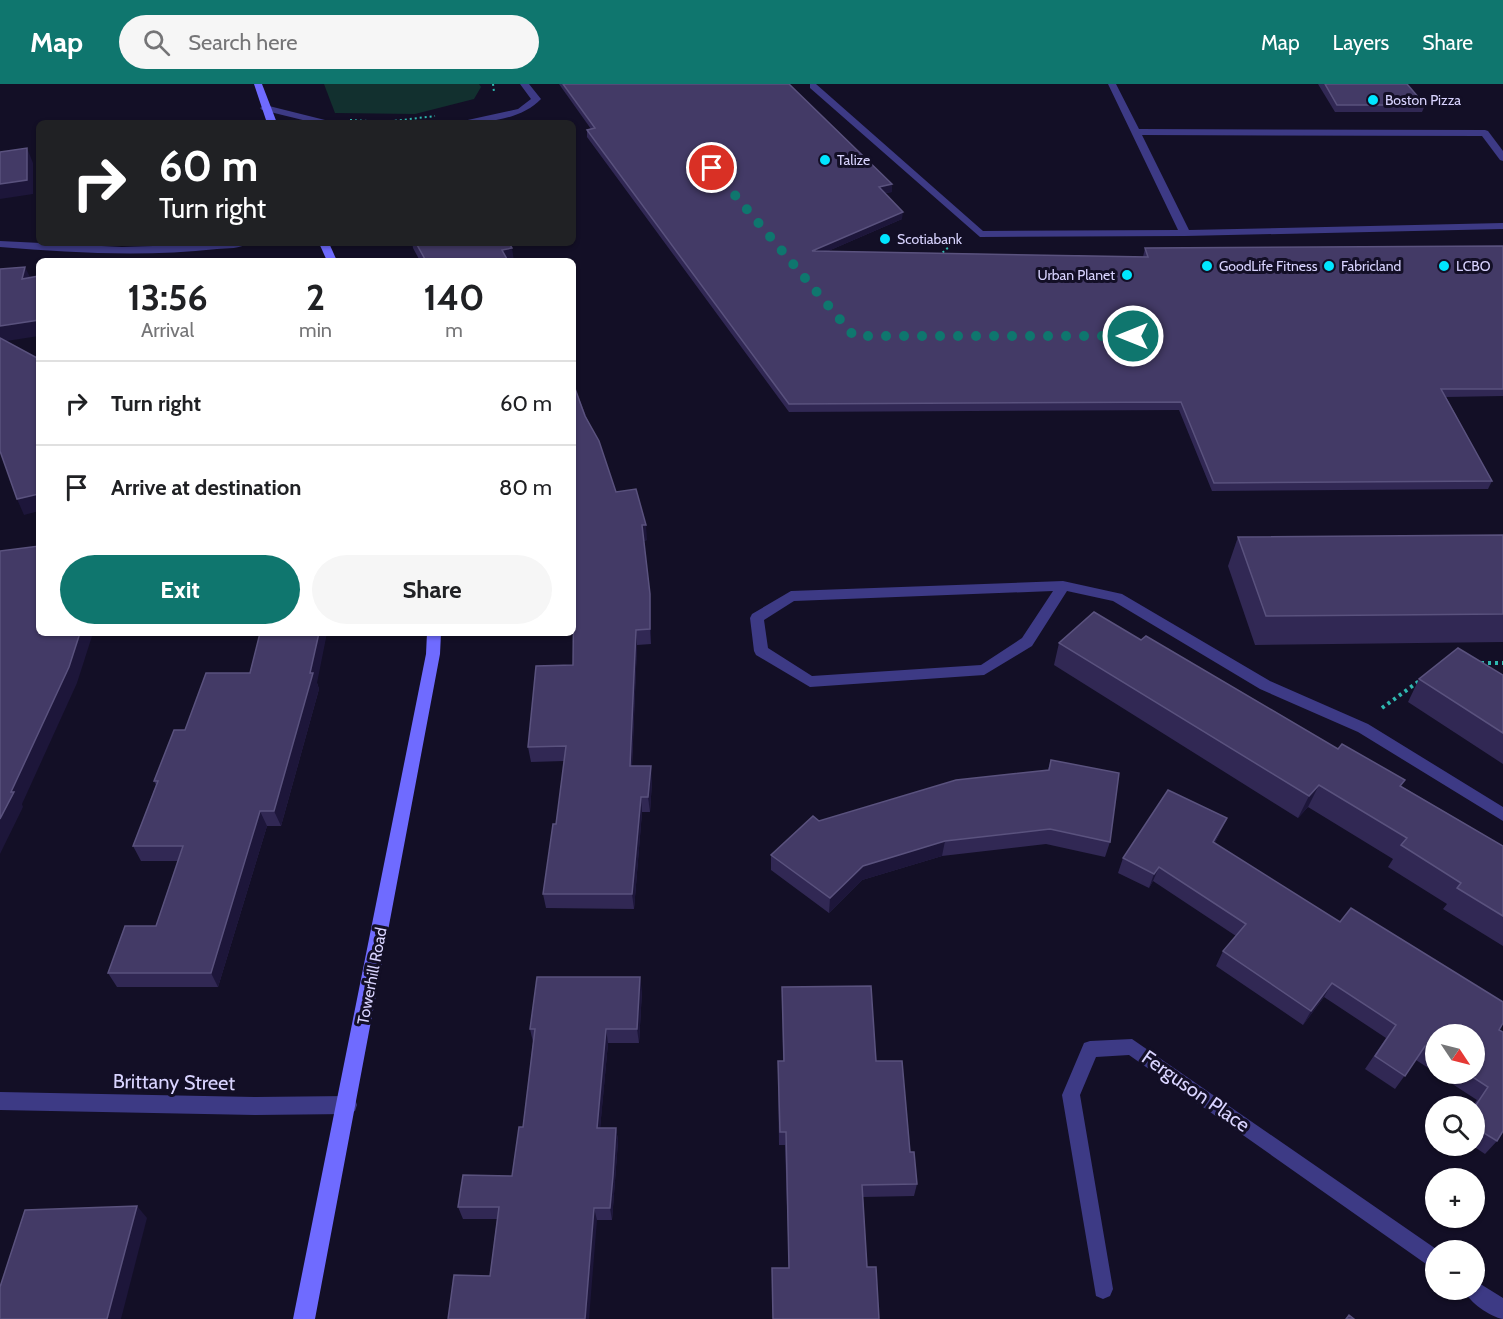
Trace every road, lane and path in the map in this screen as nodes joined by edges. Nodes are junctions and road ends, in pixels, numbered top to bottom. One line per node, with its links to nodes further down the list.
1 (258, 84): 8 (street)
2 (493, 84): 7 (path)
3 (524, 84): 13 (street)
4 (826, 84): 6 (street)
5 (1112, 84): 14 (street)
6 (812, 85): 16 (street)
7 (494, 96)
8 (265, 108): 10 (street); 11 (street)
9 (441, 115): 12 (path)
10 (271, 120)
11 (314, 120)
12 (402, 120)
13 (474, 120)
14 (1136, 132): 15 (street); 18 (street)
15 (1503, 158)
16 (971, 226): 18 (street); 21 (path)
17 (1503, 226): 18 (street)
18 (1185, 233)
19 (0, 244): 20 (street)
20 (218, 246)
21 (934, 261)
22 (1063, 586): 22 (street); 27 (street)
23 (434, 636): 30 (street, Towerhill Road)
24 (1503, 663): 25 (path)
25 (1474, 664)
26 (1431, 673): 27 (path)
27 (1363, 728): 28 (street)
28 (1503, 815)
29 (0, 1101): 30 (street, Brittany Street)
30 (348, 1105): 35 (street, Towerhill Road)
31 (1425, 1253): 32 (street, Ferguson Place)
32 (1103, 1289)
33 (1485, 1298): 34 (street)
34 (1503, 1310)
35 (304, 1319)

